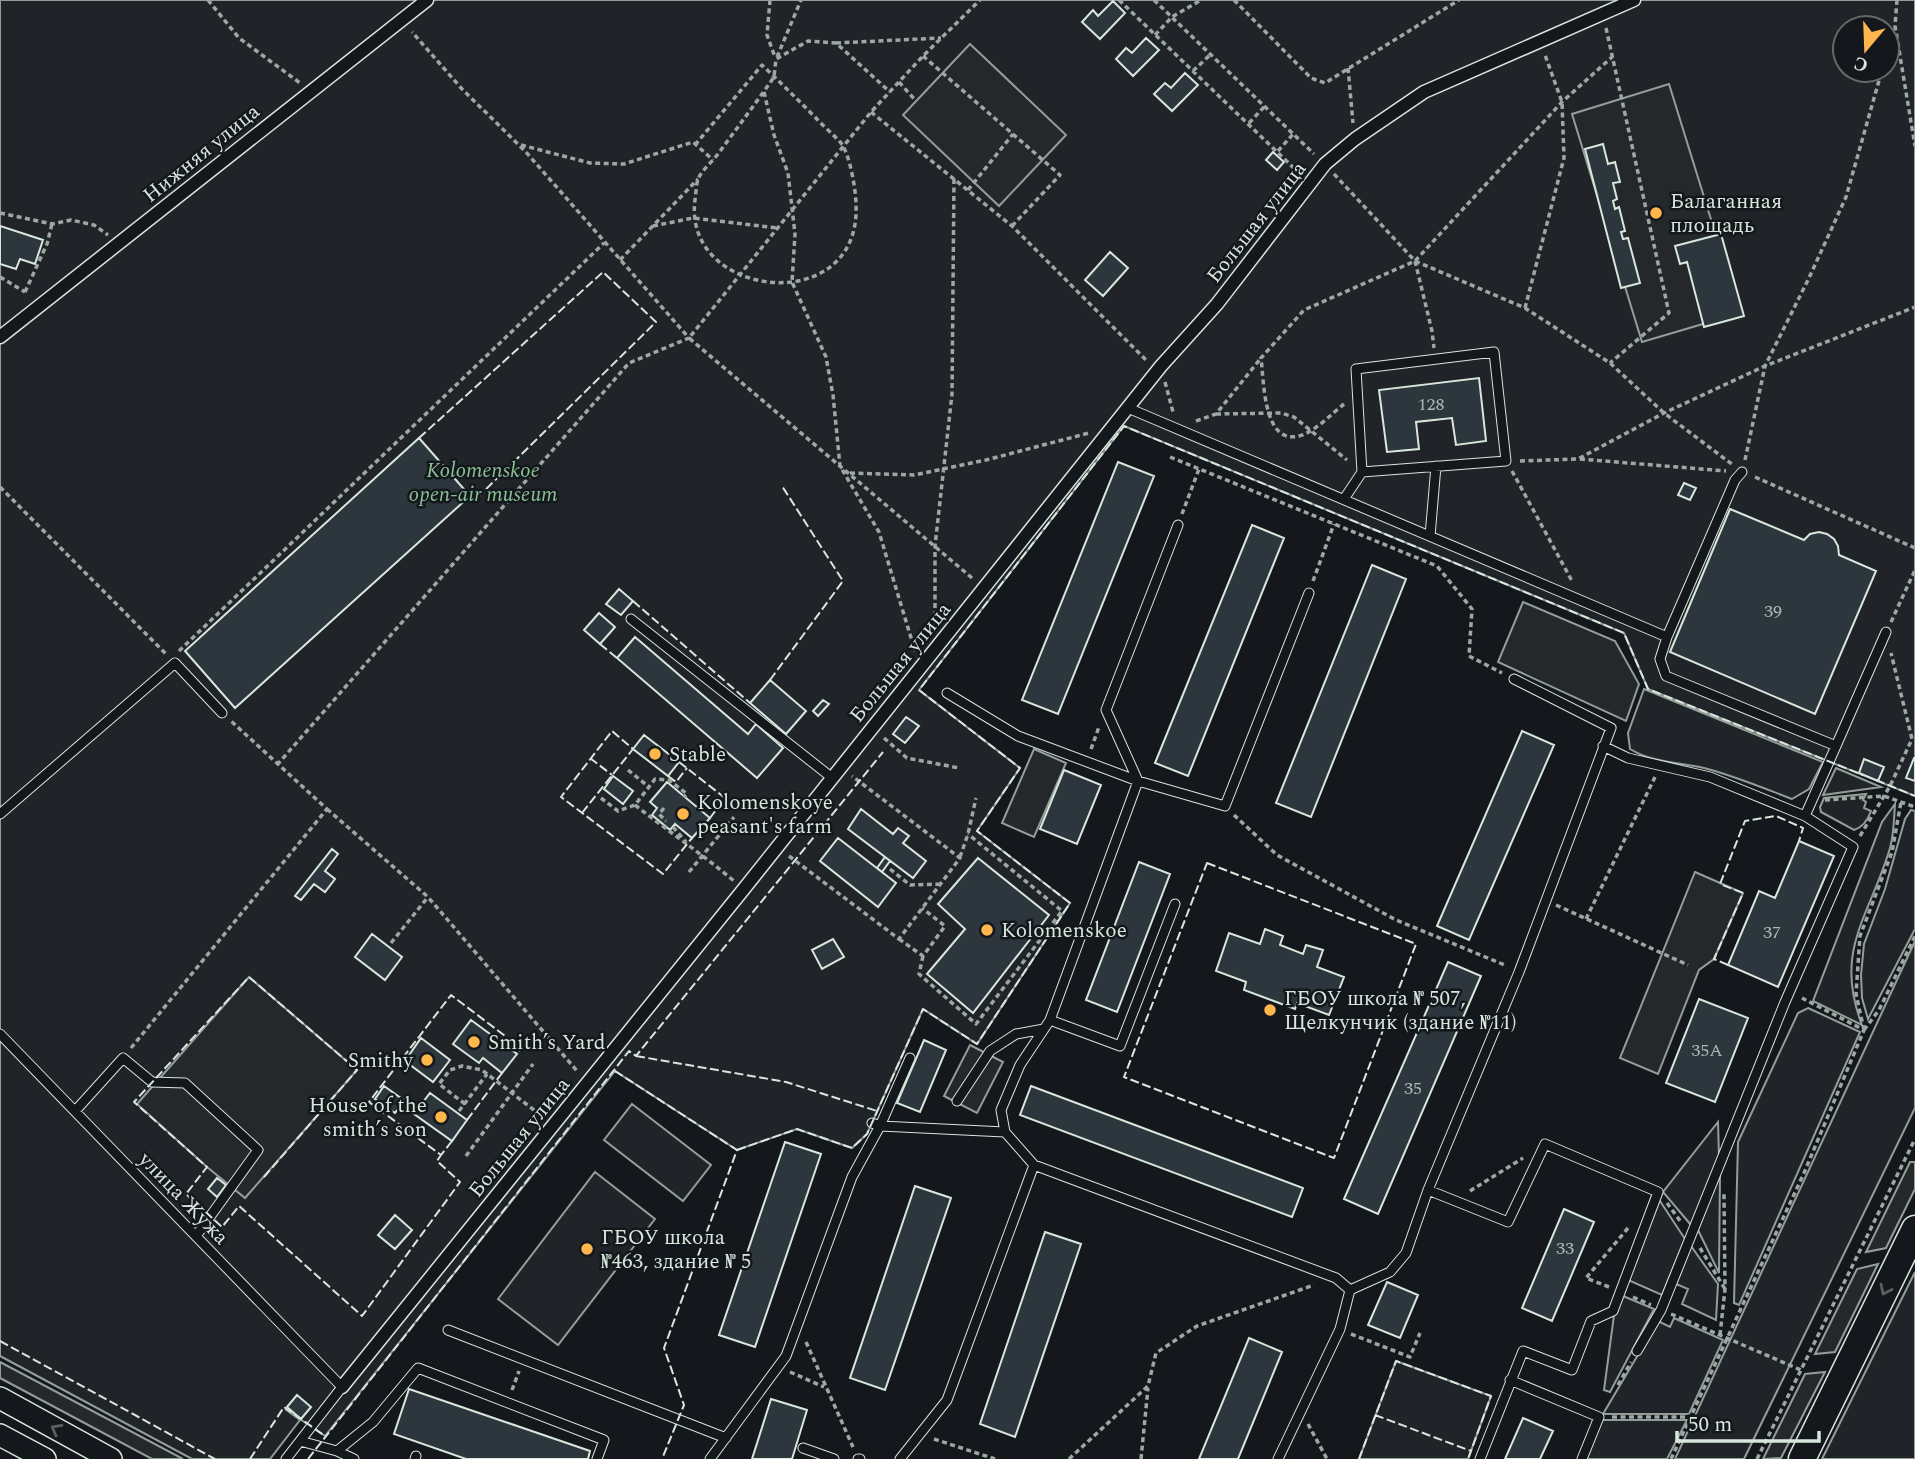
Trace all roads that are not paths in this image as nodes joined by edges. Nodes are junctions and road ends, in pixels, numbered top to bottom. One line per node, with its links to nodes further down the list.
1 (427, 0): 3 (street, Нижняя улица)
2 (1634, 0): 4 (street, Большая улица)
3 (0, 337)
4 (1128, 408): 8 (lane); 20 (street, Большая улица)
5 (1436, 466): 6 (lane); 6 (lane); 10 (lane)
6 (1362, 472): 8 (lane)
7 (1742, 472): 14 (lane)
8 (1344, 499): 10 (lane)
9 (1178, 525): 21 (lane)
10 (1430, 536): 14 (lane)
11 (1309, 593): 21 (lane)
12 (631, 619): 20 (lane)
13 (1886, 632): 19 (lane)
14 (1667, 637): 19 (lane)
15 (1514, 679): 18 (lane)
16 (947, 693): 21 (lane)
17 (222, 713): 22 (lane)
18 (1603, 746): 23 (lane); 34 (lane)
19 (1836, 746): 23 (lane)
20 (835, 773): 41 (street, Большая улица)
21 (1138, 781): 25 (lane)
22 (0, 814)
23 (1805, 816): 39 (lane)
24 (1175, 904): 25 (lane)
25 (1050, 1020): 26 (lane)
26 (1044, 1029): 29 (lane); 32 (lane)
27 (0, 1034): 30 (lane, улица Жужа)
28 (910, 1058): 31 (lane)
29 (957, 1101)
30 (76, 1110): 36 (lane, улица Жужа); 36 (lane)
31 (876, 1124): 32 (lane); 44 (lane)
32 (1005, 1132): 33 (lane)
33 (1034, 1165): 37 (lane); 55 (lane)
34 (1428, 1190): 37 (lane); 40 (lane)
35 (1915, 1229): 59 (main road, one-way to 59)
36 (196, 1236): 41 (lane, улица Жужа)
37 (1350, 1290): 56 (lane)
38 (449, 1330): 44 (lane)
39 (1637, 1351)
40 (1510, 1380): 57 (lane); 58 (lane)
41 (342, 1387): 45 (lane, Большая улица)
42 (0, 1398): 49 (street, one-way to 42)
43 (0, 1435): 48 (street)
44 (726, 1438): 53 (lane)
45 (300, 1441): 47 (lane); 50 (lane, Большая улица)
46 (803, 1448): 54 (lane)
47 (337, 1451): 51 (lane); 52 (lane)
48 (45, 1459)
49 (111, 1459)
50 (286, 1459)
51 (354, 1459)
52 (597, 1459)
53 (710, 1459)
54 (835, 1459)
55 (900, 1459)
56 (1278, 1459)
57 (1480, 1459)
58 (1582, 1459)
59 (1802, 1459)

